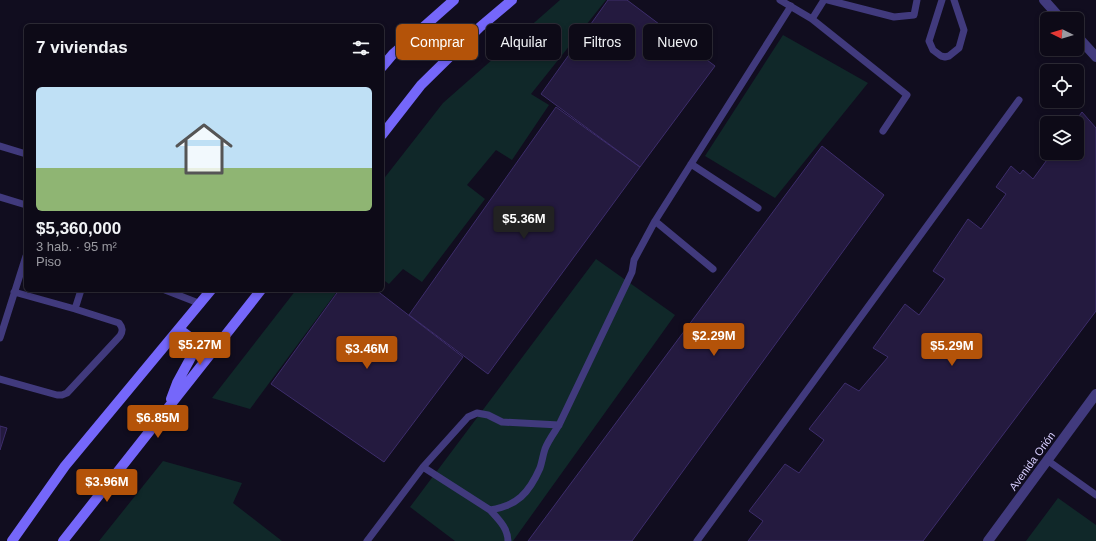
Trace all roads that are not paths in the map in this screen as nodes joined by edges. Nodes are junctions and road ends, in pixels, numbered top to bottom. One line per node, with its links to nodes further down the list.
1 (454, 0): 15 (main road)
2 (512, 0): 18 (main road)
3 (780, 0): 10 (lane)
4 (824, 0): 12 (lane)
5 (828, 0): 6 (lane)
6 (917, 0)
7 (942, 0): 8 (lane)
8 (954, 0)
9 (1044, 0): 11 (street)
10 (791, 6): 12 (lane); 21 (lane)
11 (1055, 12)
12 (812, 19): 17 (lane)
13 (1084, 44): 14 (street)
14 (1096, 57)
15 (384, 65)
16 (1019, 100): 49 (lane)
17 (883, 131)
18 (384, 132)
19 (0, 146): 20 (lane)
20 (24, 153)
21 (691, 164): 24 (lane); 25 (lane)
22 (0, 197): 23 (lane)
23 (24, 204)
24 (758, 208)
25 (655, 221): 27 (lane); 40 (lane)
26 (24, 262): 28 (lane)
27 (713, 269)
28 (14, 292): 34 (lane); 36 (lane)
29 (80, 292): 34 (lane)
30 (170, 292): 33 (lane)
31 (209, 292): 33 (main road)
32 (259, 292): 39 (main road)
33 (200, 304): 35 (main road)
34 (75, 309): 37 (lane)
35 (179, 329): 39 (main road); 45 (main road)
36 (0, 338)
37 (0, 379)
38 (1096, 394): 41 (street, Avenida Orión)
39 (165, 412): 46 (main road)
40 (559, 424): 42 (lane); 44 (lane)
41 (1047, 460): 43 (lane); 50 (street, Avenida Orión)
42 (423, 467): 44 (lane); 47 (lane)
43 (1096, 495)
44 (490, 510): 48 (lane)
45 (12, 541)
46 (63, 541)
47 (366, 541)
48 (508, 541)
49 (697, 541)
50 (988, 541)

